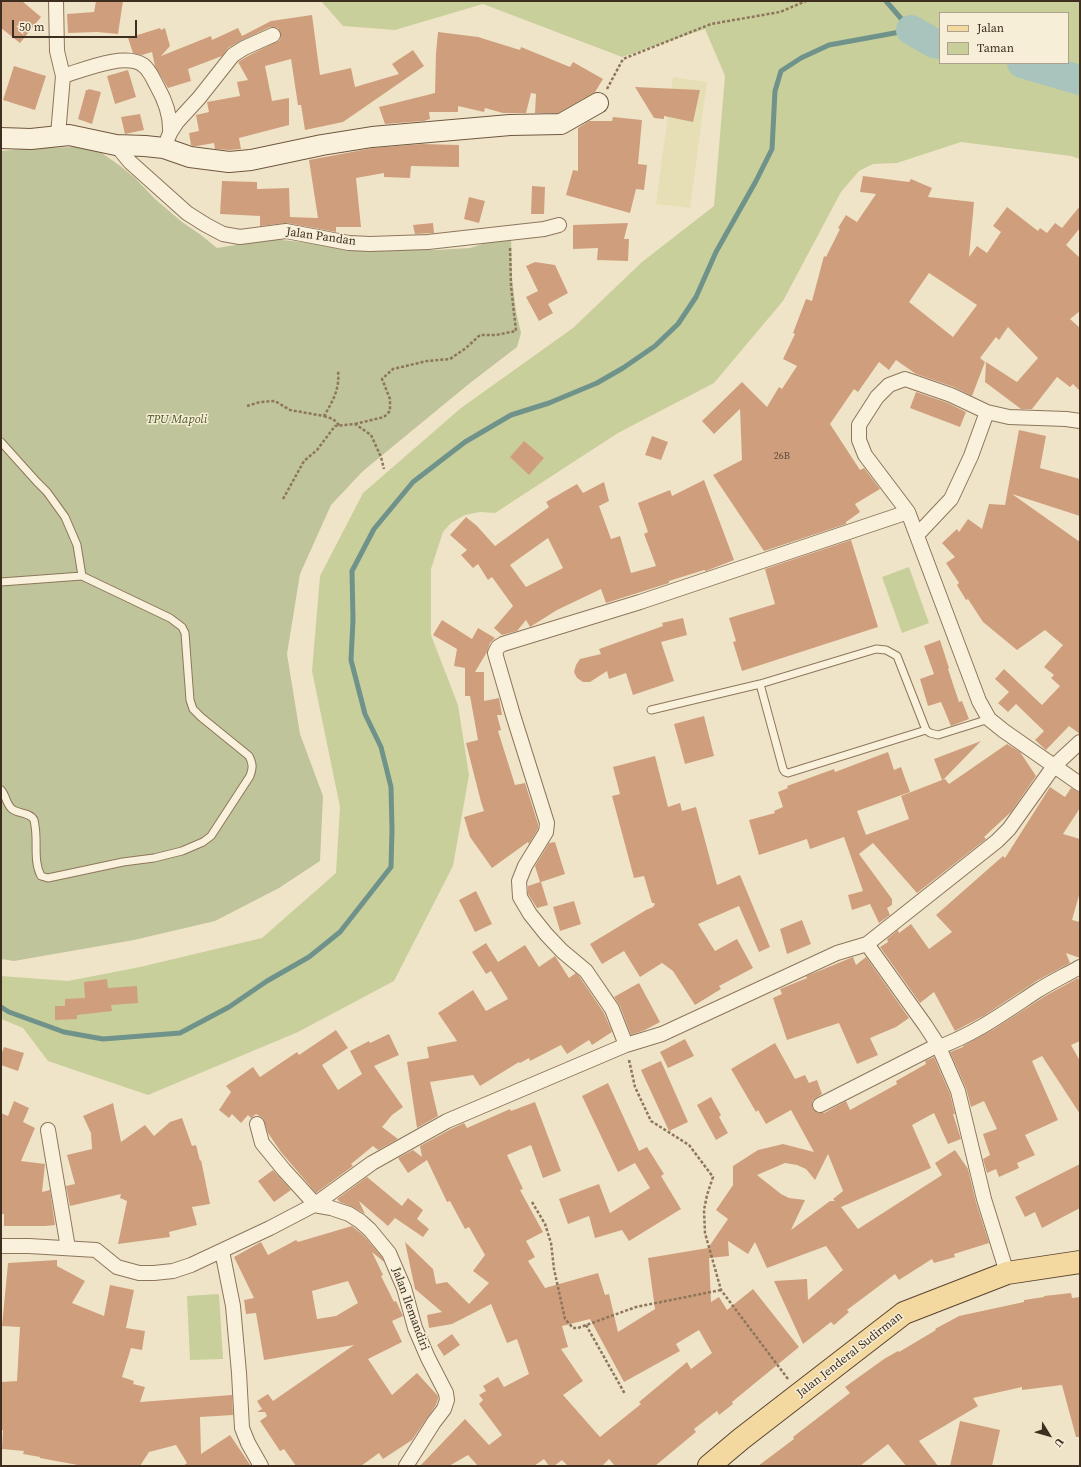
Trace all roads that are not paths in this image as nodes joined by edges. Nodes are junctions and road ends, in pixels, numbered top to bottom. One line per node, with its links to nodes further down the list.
1 (56, 1): 3 (street)
2 (273, 35): 7 (street)
3 (63, 76): 5 (street); 7 (street)
4 (598, 103): 7 (street)
5 (58, 135): 6 (street); 8 (street)
6 (1, 138)
7 (167, 141): 8 (street)
8 (116, 145): 9 (street, Jalan Pandan)
9 (559, 225)
10 (987, 412): 11 (street); 13 (street); 14 (street)
11 (1080, 421)
12 (1, 442): 15 (lane)
13 (908, 512): 14 (street); 27 (street)
14 (917, 535): 19 (street)
15 (82, 576): 16 (lane); 24 (lane)
16 (1, 582)
17 (760, 684): 18 (lane); 20 (lane); 20 (lane)
18 (651, 710)
19 (989, 718): 20 (lane); 22 (street)
20 (926, 730)
21 (1080, 742): 22 (street)
22 (1054, 766): 23 (street); 25 (street)
23 (1080, 784)
24 (1, 790)
25 (867, 944): 27 (street); 28 (street)
26 (1080, 967): 28 (street)
27 (626, 1046): 32 (street)
28 (938, 1046): 29 (street); 37 (street)
29 (820, 1105)
30 (257, 1124): 32 (street)
31 (48, 1130): 34 (street)
32 (314, 1204): 35 (street); 39 (street, Jalan Ilemandiri)
33 (1, 1246): 34 (street)
34 (68, 1248): 35 (street)
35 (222, 1250): 38 (street)
36 (1080, 1262): 37 (main road, Jalan Jenderal Sudirman)
37 (1006, 1273): 40 (main road, Jalan Jenderal Sudirman)
38 (261, 1466)
39 (406, 1466)
40 (709, 1466)

